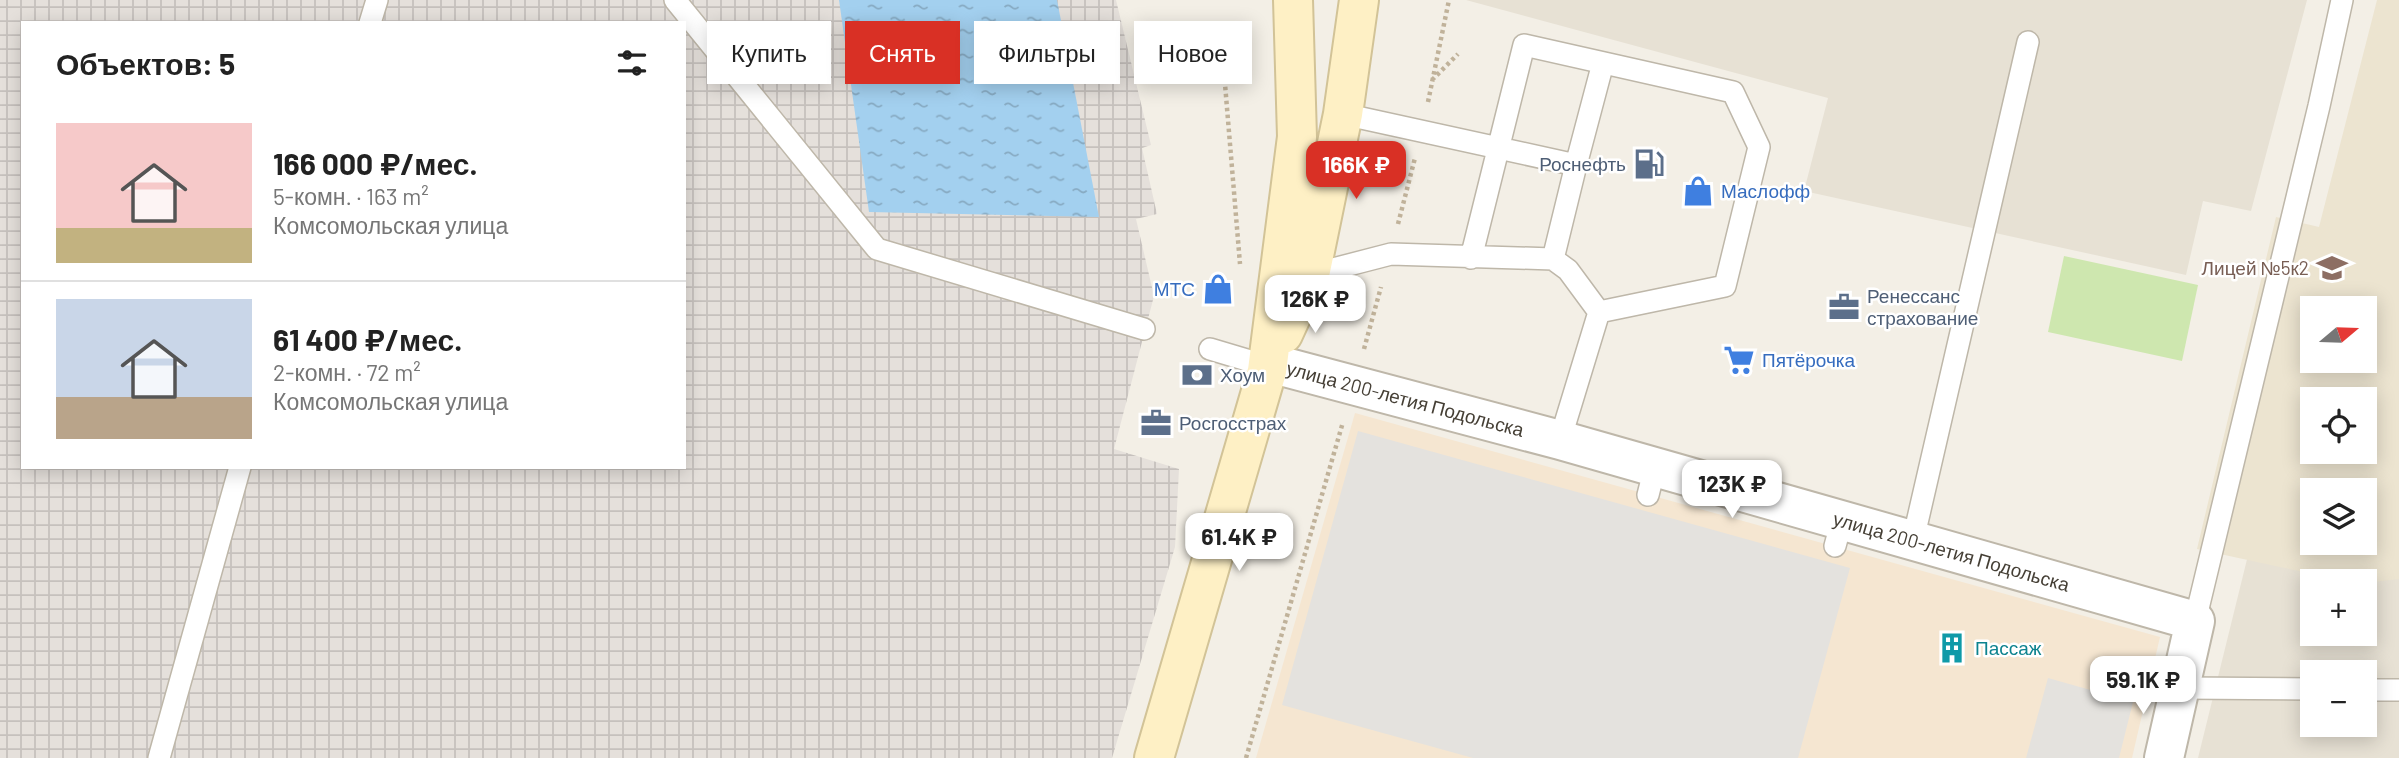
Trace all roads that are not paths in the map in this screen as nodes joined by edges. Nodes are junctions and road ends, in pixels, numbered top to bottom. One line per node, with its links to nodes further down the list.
1 (377, 0): 6 (lane)
2 (675, 0): 16 (lane)
3 (1293, 0): 18 (main road)
4 (1359, 0): 9 (main road)
5 (2342, 0): 22 (lane)
6 (371, 21)
7 (2028, 43): 21 (lane)
8 (1603, 63): 10 (lane); 11 (lane); 15 (lane)
9 (1343, 114): 10 (lane); 14 (main road)
10 (1498, 148): 11 (lane); 12 (lane)
11 (1576, 165): 13 (lane)
12 (1471, 258): 13 (lane); 14 (lane)
13 (1553, 259): 15 (lane)
14 (1310, 275): 18 (main road)
15 (1599, 312): 19 (lane)
16 (1144, 329)
17 (1210, 349): 18 (lane)
18 (1268, 367): 19 (street, улица 200-летия Подольска); 28 (main road)
19 (1560, 440): 21 (street, улица 200-летия Подольска)
20 (239, 469): 27 (lane)
21 (1913, 540): 22 (street, улица 200-летия Подольска)
22 (2195, 621): 23 (street)
23 (2181, 688): 24 (lane); 29 (street)
24 (2300, 689)
25 (2377, 690): 26 (lane)
26 (2399, 690)
27 (159, 758)
28 (1154, 758)
29 (2164, 758)

